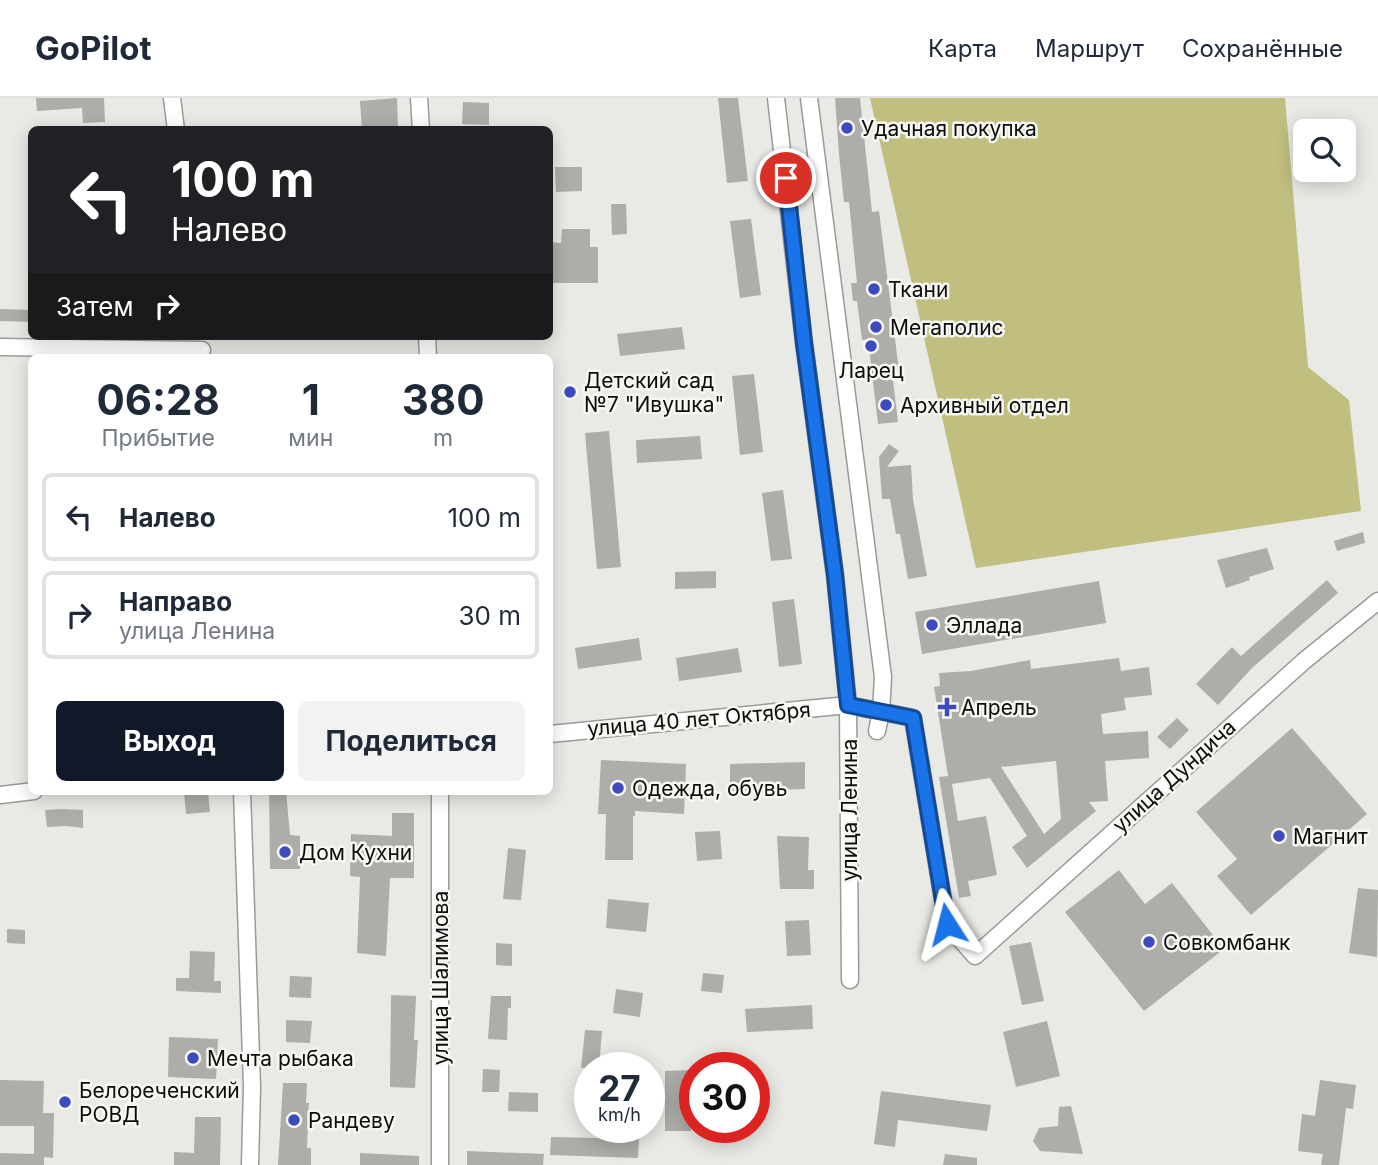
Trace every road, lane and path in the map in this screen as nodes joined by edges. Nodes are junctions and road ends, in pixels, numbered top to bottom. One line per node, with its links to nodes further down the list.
1 (172, 98): 5 (street)
2 (419, 98): 6 (street)
3 (776, 98): 10 (street, улица Ленина)
4 (809, 98): 11 (street)
5 (176, 126)
6 (421, 126)
7 (0, 347): 8 (street)
8 (202, 348)
9 (1378, 601): 14 (street, улица Дундича)
10 (848, 705): 11 (street, улица 40 лет Октября); 13 (street, улица 40 лет Октября); 19 (street, улица Ленина)
11 (881, 712): 12 (street); 14 (street, улица 40 лет Октября)
12 (877, 732)
13 (553, 734)
14 (921, 759)
15 (28, 792): 16 (street)
16 (0, 795)
17 (242, 795): 20 (street)
18 (440, 795): 21 (street, улица Шалимова)
19 (850, 979)
20 (250, 1165)
21 (440, 1165)

